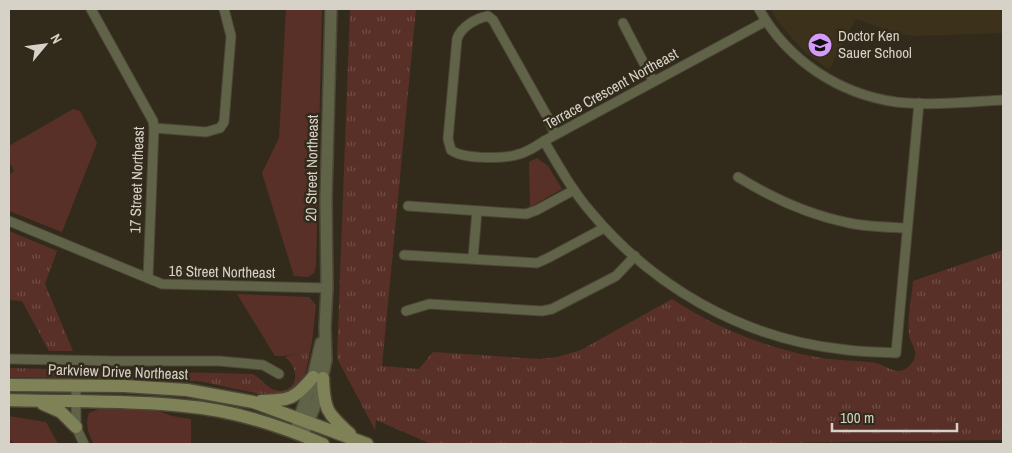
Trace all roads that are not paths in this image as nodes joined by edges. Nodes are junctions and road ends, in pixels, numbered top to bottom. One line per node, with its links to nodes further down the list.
1 (91, 9): 10 (street, 17 Street Northeast)
2 (224, 9): 10 (street)
3 (331, 9): 24 (street, 20 Street Northeast)
4 (759, 9): 5 (street)
5 (766, 21): 7 (street, Terrace Crescent Northeast); 9 (street)
6 (623, 23): 7 (street)
7 (653, 81): 11 (street, Terrace Crescent Northeast)
8 (1003, 100): 9 (street)
9 (919, 103): 19 (street, Terrace Crescent Northeast)
10 (154, 128): 23 (street, 17 Street Northeast)
11 (555, 134): 12 (street, Terrace Crescent Northeast); 12 (street)
12 (544, 141): 14 (street, Terrace Crescent Northeast)
13 (738, 177): 19 (street)
14 (574, 190): 16 (street); 18 (street, Terrace Crescent Northeast)
15 (408, 206): 16 (street)
16 (476, 211): 22 (street)
17 (9, 222): 23 (street, 16 Street Northeast)
18 (604, 228): 21 (street, Terrace Crescent Northeast); 22 (street)
19 (907, 228): 21 (street, Terrace Crescent Northeast)
20 (404, 255): 22 (street)
21 (635, 256): 25 (street)
22 (473, 258)
23 (148, 278): 24 (street, 16 Street Northeast)
24 (327, 288): 28 (street, 20 Street Northeast)
25 (406, 311)
26 (9, 359): 27 (street, Parkview Drive Northeast)
27 (279, 374)
28 (318, 377): 34 (main road); 35 (street, 20 Street Northeast); 38 (main road)
29 (9, 385): 30 (main road, Parkview Drive Northeast)
30 (76, 385): 33 (street); 34 (main road, Parkview Drive Northeast)
31 (9, 400): 32 (main road, Parkview Drive Northeast)
32 (34, 401): 33 (main road, Parkview Drive Northeast); 36 (main road)
33 (75, 402): 36 (street); 37 (main road, Parkview Drive Northeast)
34 (253, 402): 35 (main road, Parkview Drive Northeast)
35 (304, 420): 37 (street, 20 Street Northeast); 38 (main road, Parkview Drive Northeast)
36 (76, 427): 39 (street)
37 (299, 434): 40 (main road, Parkview Drive Northeast)
38 (361, 442)
39 (84, 444)
40 (323, 444)

